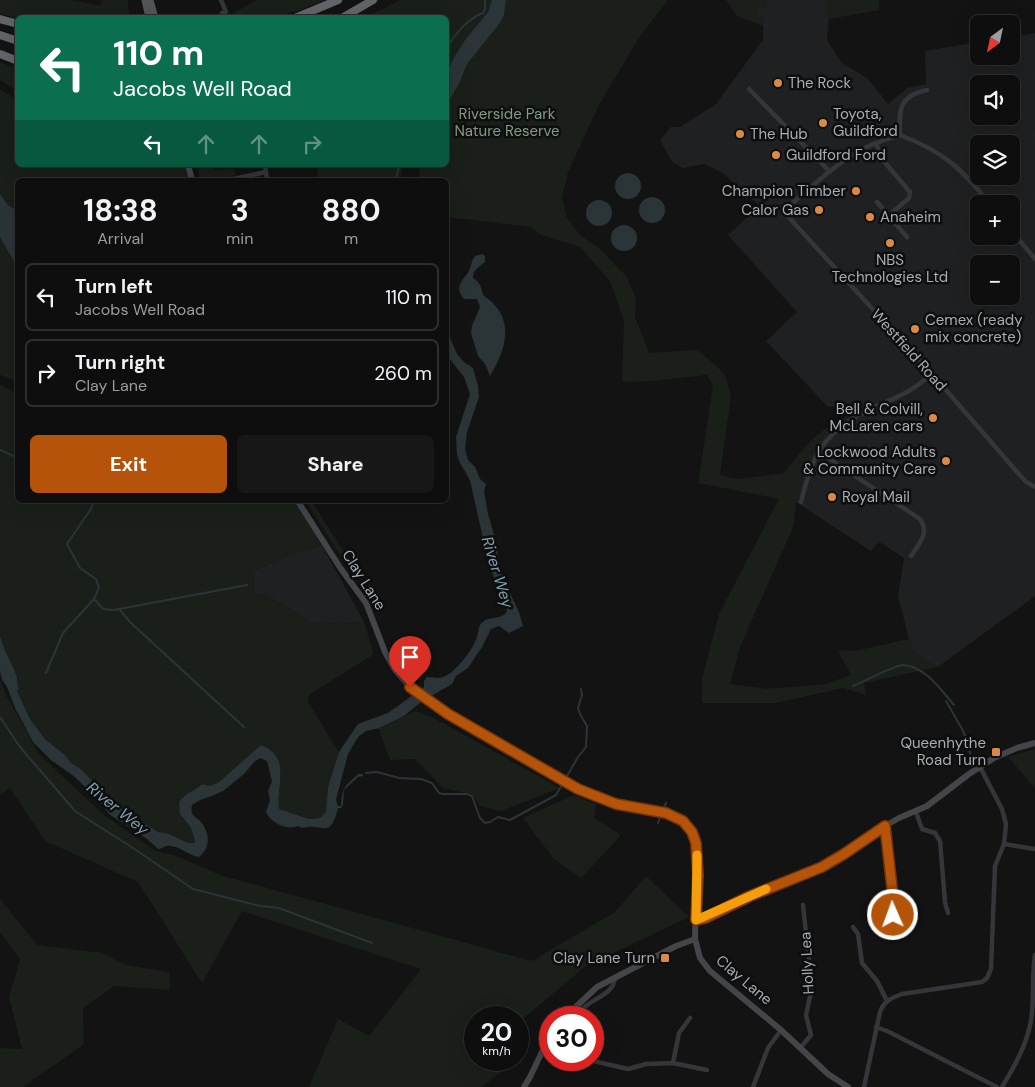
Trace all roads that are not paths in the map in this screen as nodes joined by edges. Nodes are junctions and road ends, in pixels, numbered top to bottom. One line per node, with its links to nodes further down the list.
1 (145, 0): 7 (main road)
2 (150, 0): 8 (main road)
3 (221, 0): 6 (street)
4 (338, 0): 9 (highway)
5 (373, 0): 10 (highway)
6 (222, 13)
7 (148, 15)
8 (154, 15)
9 (302, 15)
10 (347, 15)
11 (0, 19): 12 (highway)
12 (15, 23)
13 (0, 35): 14 (highway)
14 (15, 40)
15 (0, 54): 16 (highway)
16 (15, 60)
17 (748, 89): 23 (street)
18 (927, 90): 19 (street)
19 (900, 135): 20 (street); 26 (street)
20 (876, 143): 23 (street); 28 (street)
21 (265, 167): 22 (street)
22 (266, 172): 24 (street); 25 (street)
23 (830, 172): 32 (street, Westfield Road)
24 (239, 178)
25 (267, 178)
26 (983, 195)
27 (877, 202): 28 (street)
28 (889, 215): 29 (street)
29 (907, 237)
30 (1020, 241): 31 (street)
31 (1035, 259)
32 (932, 374): 33 (street); 34 (street, Westfield Road)
33 (819, 452): 35 (street); 37 (street)
34 (1035, 488)
35 (801, 502)
36 (299, 503): 47 (street, Clay Lane)
37 (911, 556)
38 (1035, 743): 39 (street)
39 (980, 767): 40 (street); 42 (street)
40 (916, 812): 41 (street); 45 (street)
41 (885, 826): 46 (street); 47 (street)
42 (1004, 844): 43 (street); 52 (street)
43 (1035, 849)
44 (803, 905): 58 (street, Holly Lea)
45 (948, 913)
46 (895, 914)
47 (696, 920): 49 (street, Clay Lane)
48 (853, 927): 52 (street)
49 (695, 939): 51 (street); 57 (street, Clay Lane)
50 (1035, 955): 68 (street)
51 (615, 976): 53 (street); 54 (street)
52 (887, 1000): 56 (street)
53 (576, 1006)
54 (586, 1006)
55 (690, 1018): 61 (street)
56 (876, 1027): 66 (street); 67 (street)
57 (781, 1030): 58 (street, Clay Lane); 64 (street)
58 (801, 1047): 65 (street, Clay Lane)
59 (539, 1058): 63 (street)
60 (604, 1063): 61 (street)
61 (673, 1063): 62 (street)
62 (707, 1070)
63 (524, 1087)
64 (753, 1087)
65 (848, 1087)
66 (864, 1087)
67 (997, 1087)
68 (1002, 1087)

